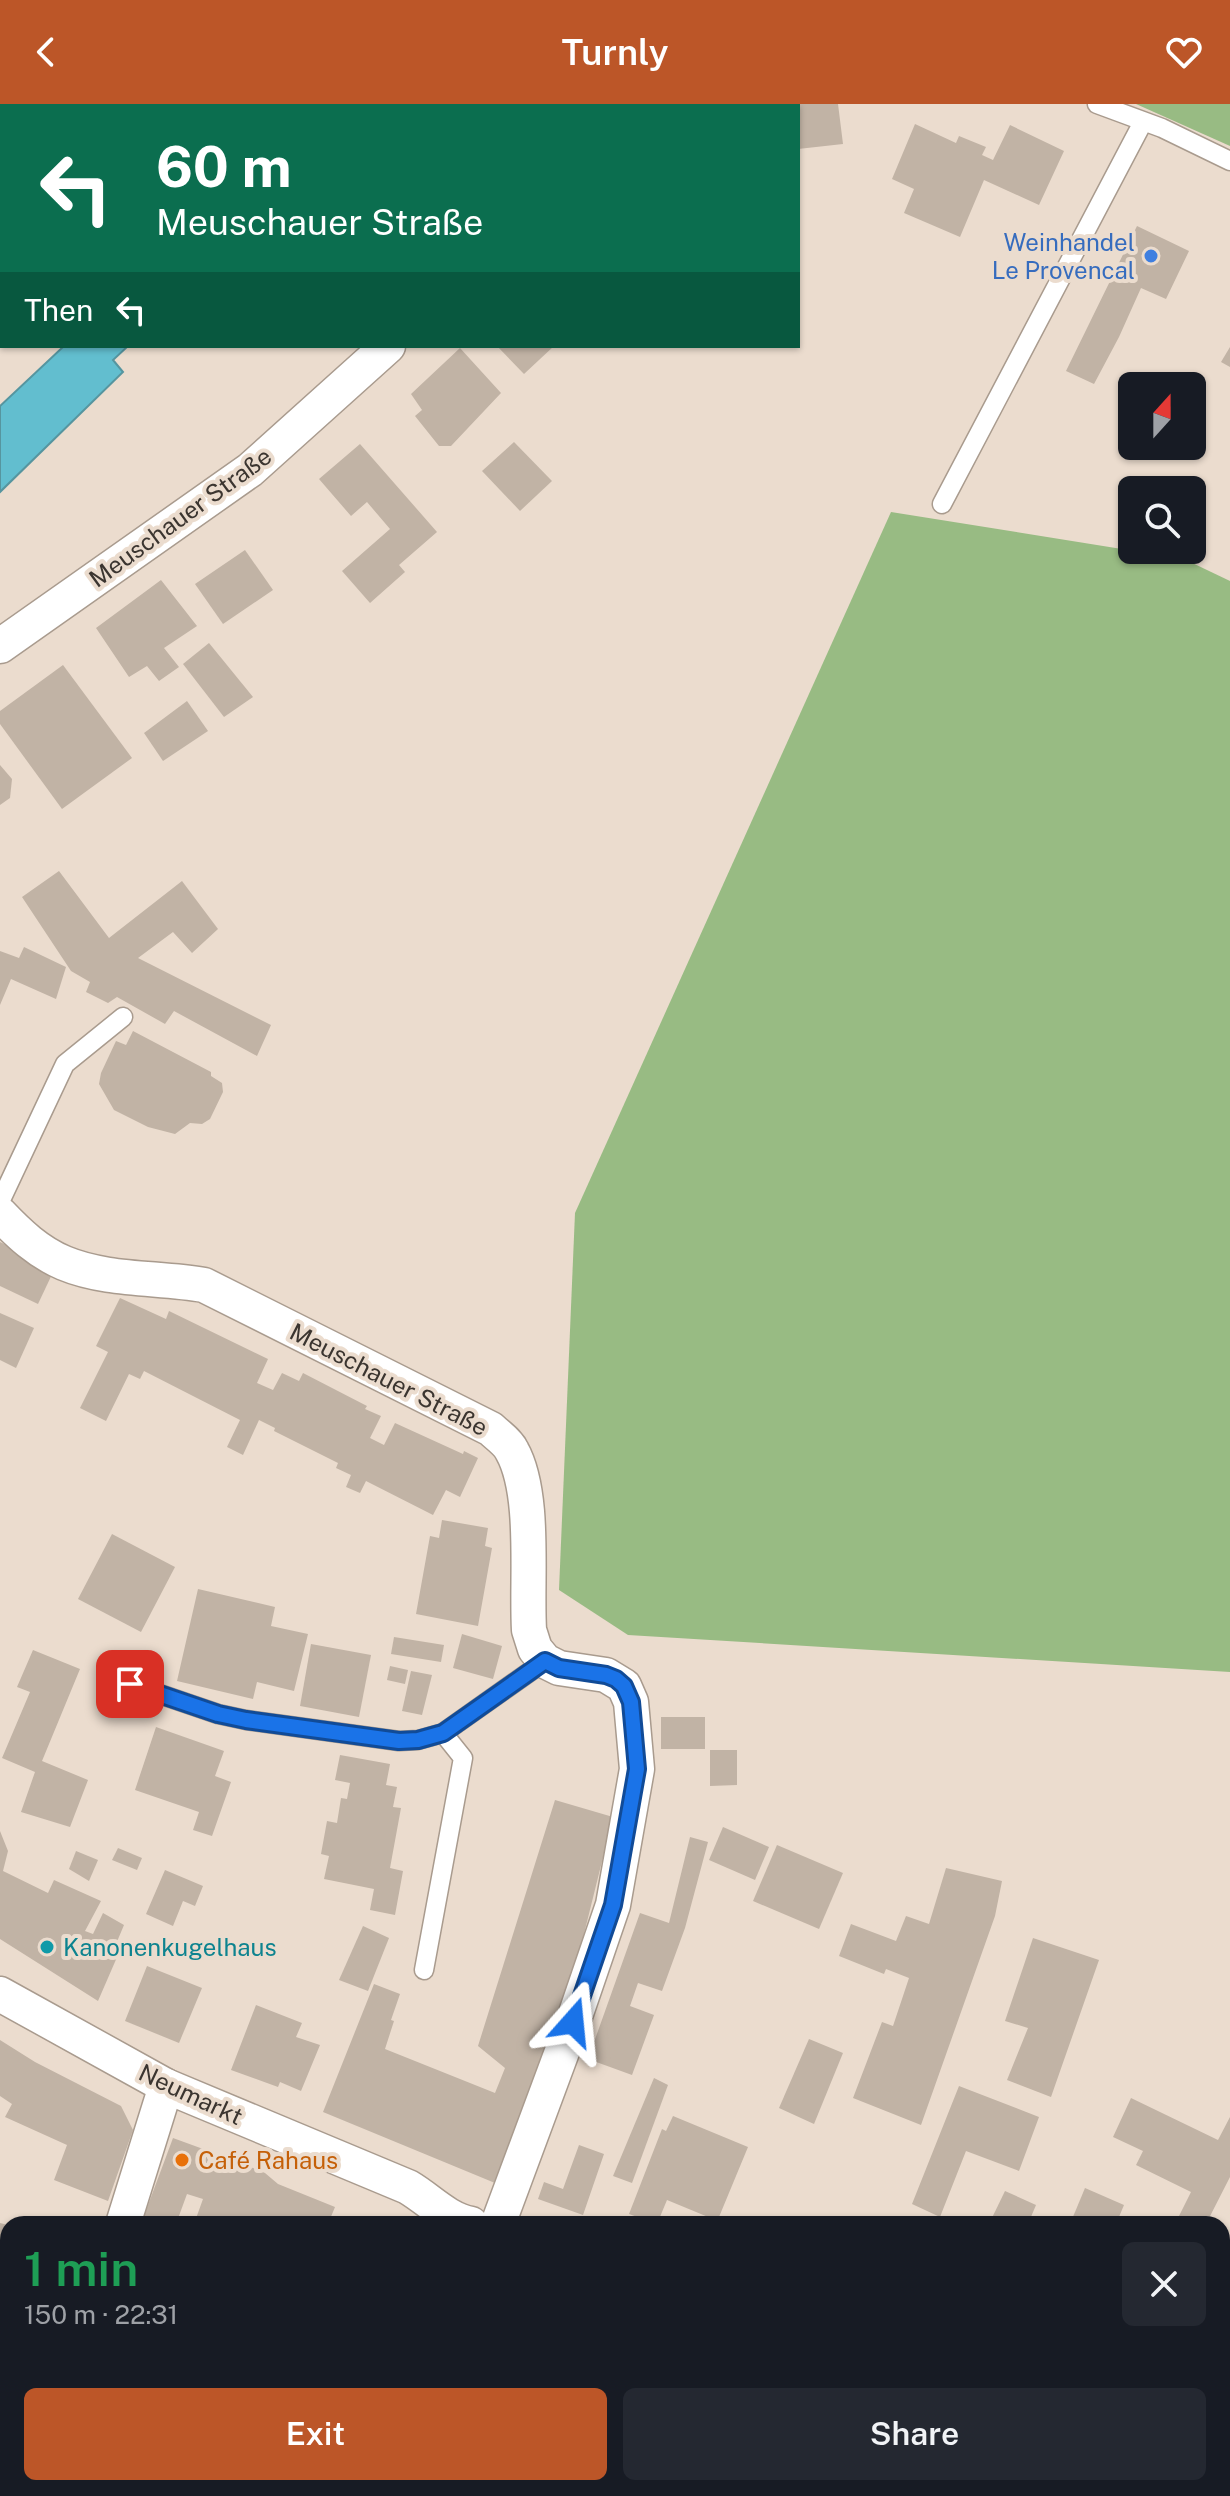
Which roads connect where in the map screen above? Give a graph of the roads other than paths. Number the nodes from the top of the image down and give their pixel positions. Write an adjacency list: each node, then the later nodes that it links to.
1 (1097, 104): 2 (lane)
2 (1143, 122): 3 (lane); 5 (lane)
3 (1230, 161)
4 (386, 348): 6 (street, Meuschauer Straße)
5 (942, 504)
6 (0, 646)
7 (123, 1017): 8 (lane)
8 (0, 1202)
9 (0, 1214): 10 (street, Meuschauer Straße)
10 (545, 1661): 12 (lane); 18 (street)
11 (130, 1684): 12 (lane)
12 (443, 1733): 13 (lane)
13 (424, 1970)
14 (0, 1994): 15 (street, Neumarkt)
15 (166, 2086): 16 (street); 17 (street, Neumarkt)
16 (125, 2216)
17 (447, 2216)
18 (501, 2216)

